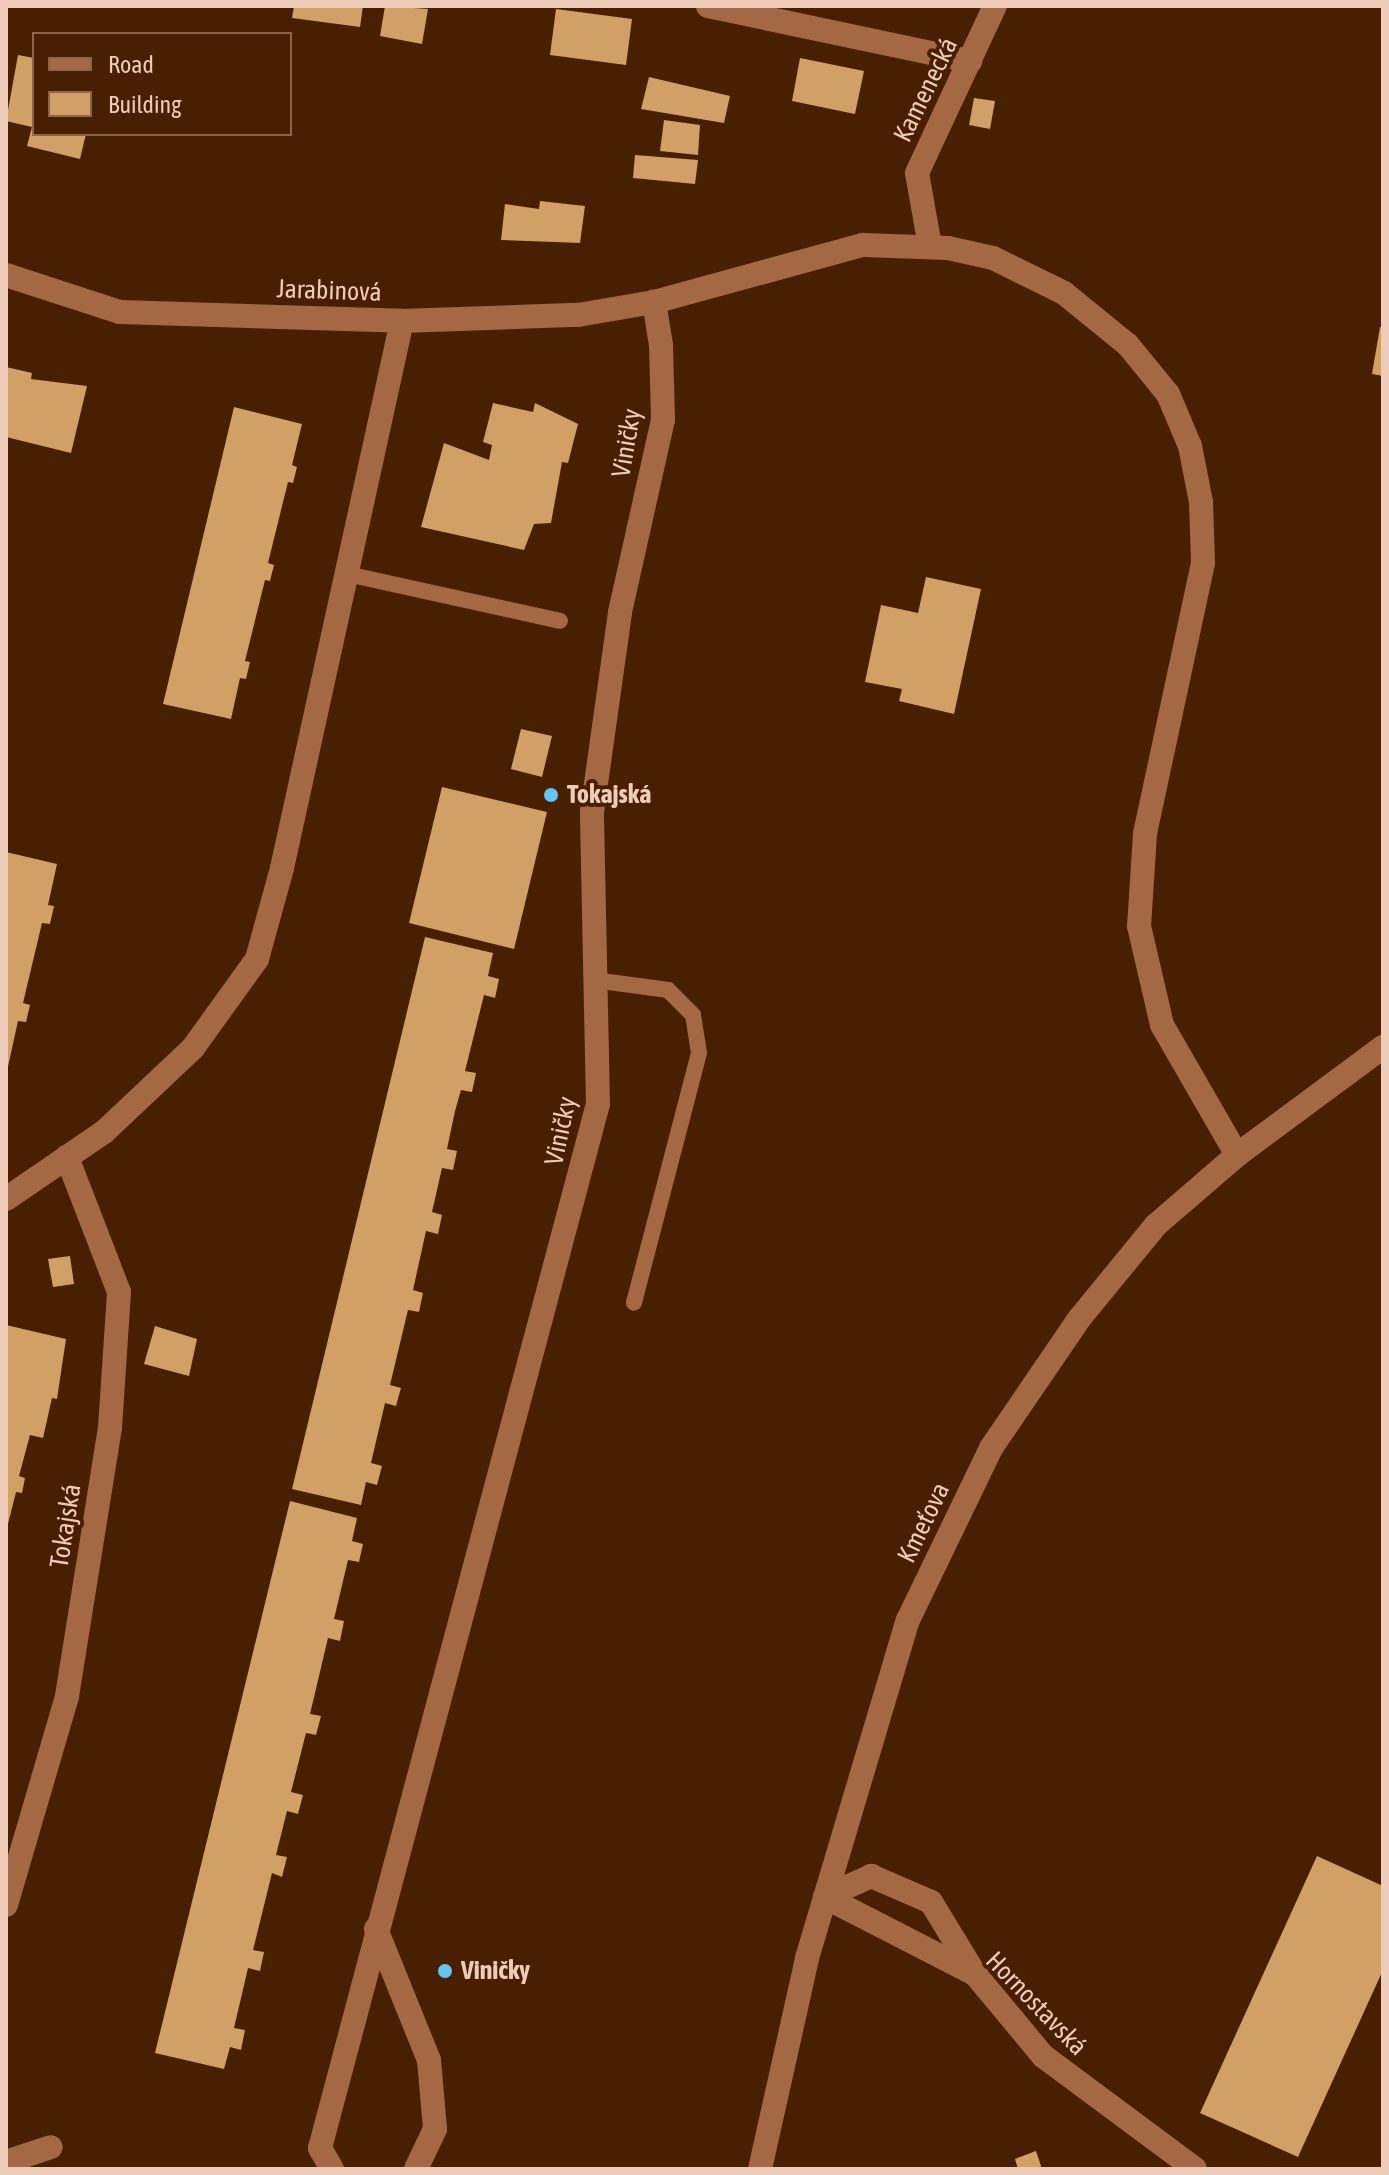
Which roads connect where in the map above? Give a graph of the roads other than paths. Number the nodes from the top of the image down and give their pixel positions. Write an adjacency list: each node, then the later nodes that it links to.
1 (708, 6): 3 (street)
2 (995, 6): 3 (street, Kamenecká)
3 (970, 61): 4 (street, Kamenecká)
4 (930, 246): 6 (street); 12 (street)
5 (6, 275): 7 (street, Jarabinová)
6 (654, 302): 7 (street, Jarabinová); 10 (street, Viničky)
7 (402, 321): 8 (street)
8 (347, 574): 9 (lane); 13 (street)
9 (560, 621)
10 (594, 980): 15 (lane); 18 (street, Viničky)
11 (1383, 1047): 12 (street, Kmeťova)
12 (1237, 1155): 16 (street, Kmeťova)
13 (67, 1157): 14 (street); 17 (street, Tokajská)
14 (6, 1199)
15 (634, 1303)
16 (825, 1897): 19 (street, Hornostavská); 19 (street); 24 (street, Kmeťova)
17 (6, 1905)
18 (376, 1929): 22 (street, Viničky); 23 (street)
19 (975, 1974): 25 (street, Hornostavská)
20 (51, 2147): 21 (street)
21 (6, 2162)
22 (332, 2169)
23 (416, 2169)
24 (760, 2169)
25 (1195, 2169)

